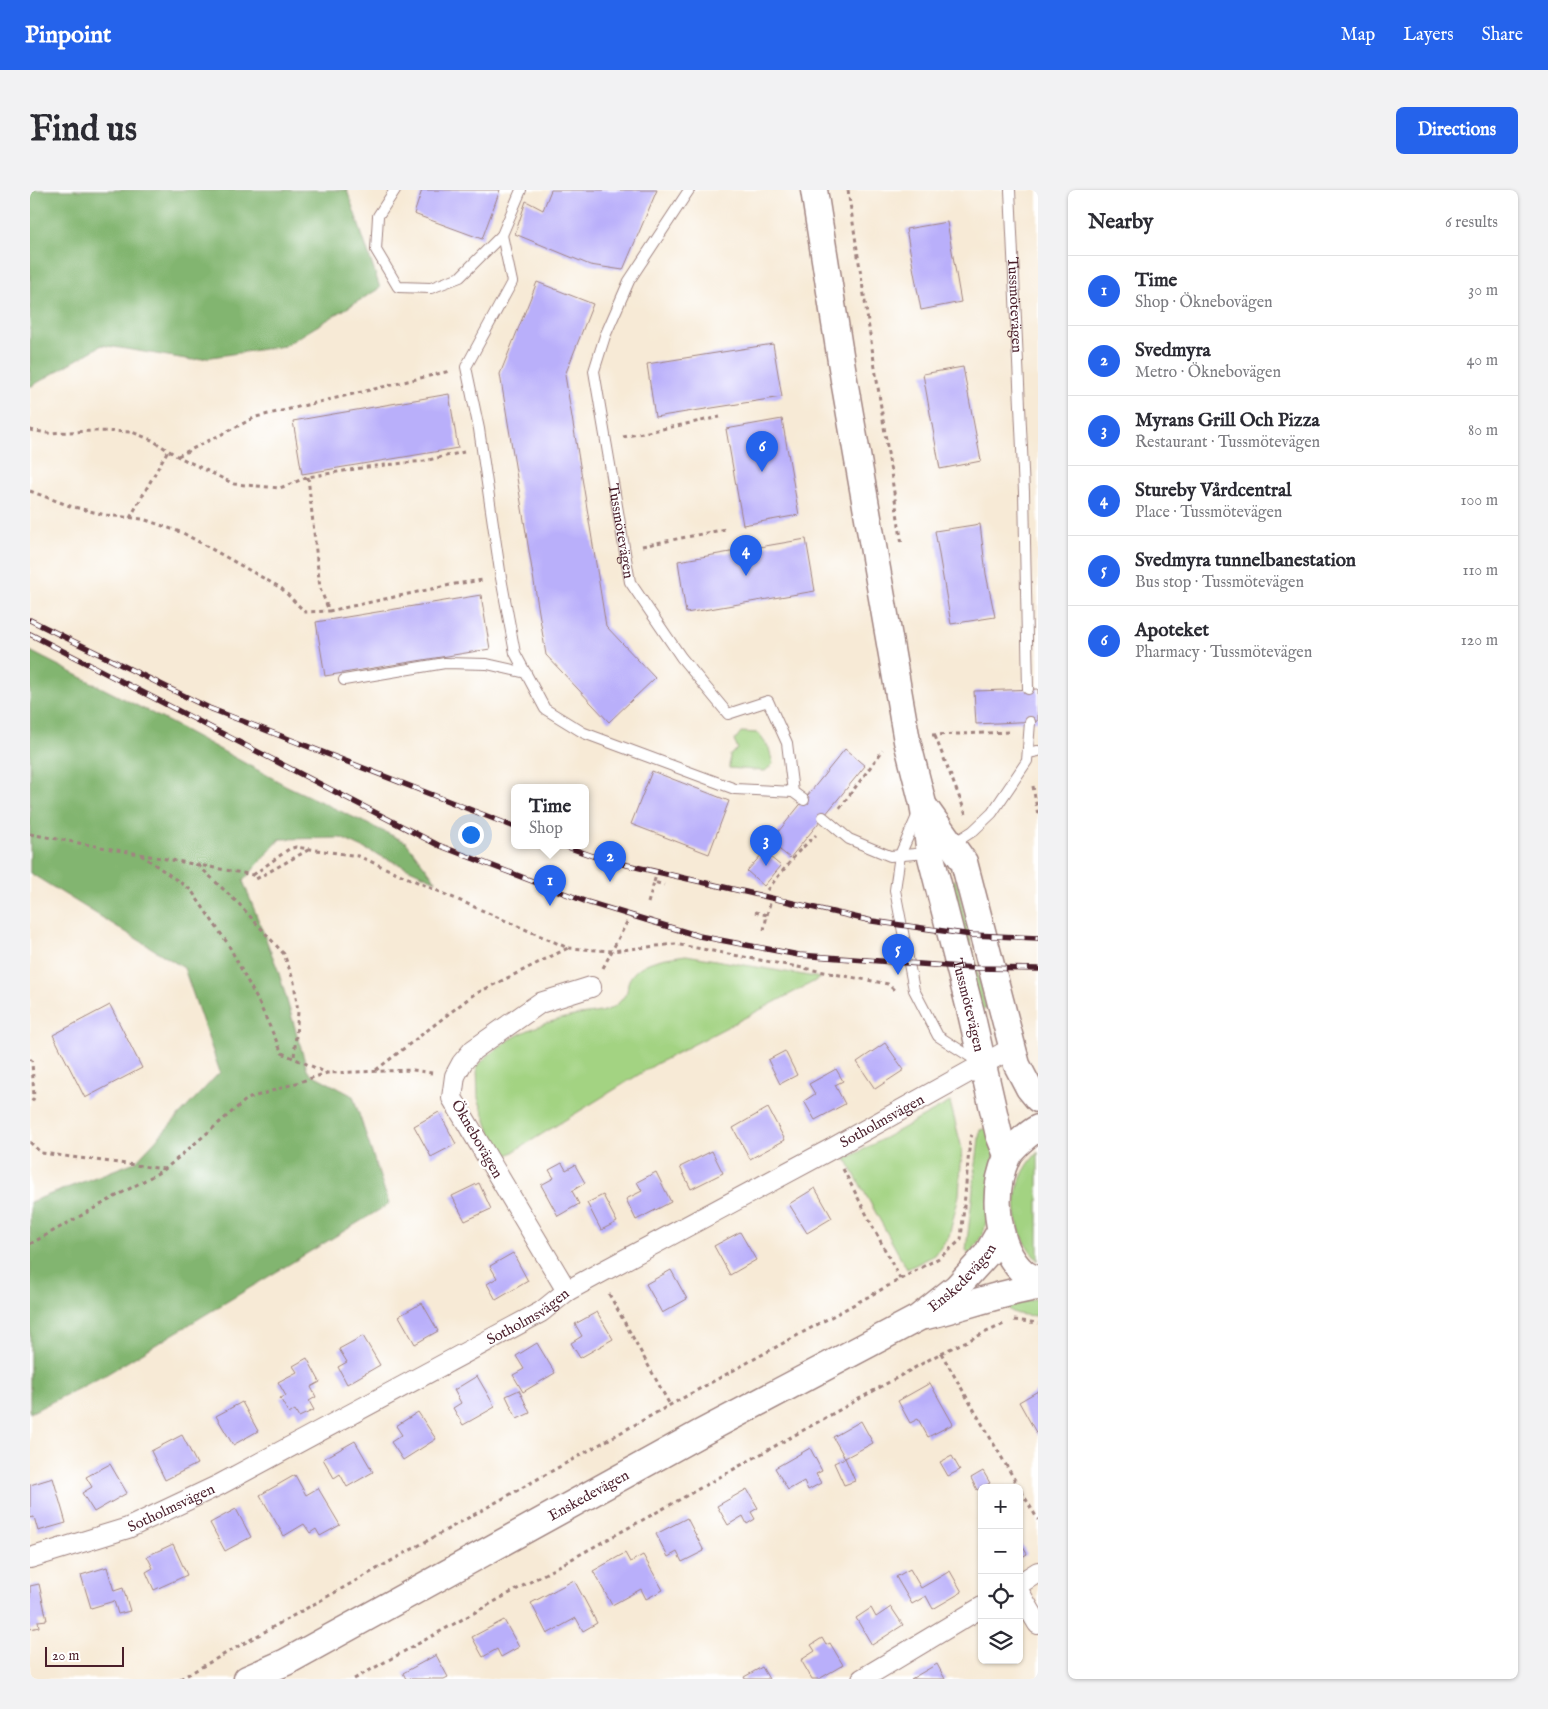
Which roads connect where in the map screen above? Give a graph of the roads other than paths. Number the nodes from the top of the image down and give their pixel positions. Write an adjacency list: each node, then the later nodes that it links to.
1 (395, 190): 6 (lane)
2 (521, 190): 6 (lane)
3 (688, 190): 12 (lane, Tussmötevägen)
4 (814, 190): 14 (street, Tussmötevägen)
5 (1010, 190): 9 (lane, Tussmötevägen)
6 (502, 235): 7 (lane)
7 (526, 673): 8 (lane); 12 (lane)
8 (344, 680)
9 (1028, 689)
10 (1029, 727): 11 (lane)
11 (1033, 752): 16 (lane)
12 (793, 792): 13 (lane)
13 (804, 800)
14 (923, 804): 16 (street, Tussmötevägen); 17 (lane)
15 (824, 817): 17 (lane)
16 (941, 849): 17 (lane); 19 (street, Tussmötevägen); 20 (street, Tussmötevägen)
17 (900, 855): 20 (lane)
18 (591, 988): 27 (street, Öknebovägen)
19 (1012, 1048): 20 (street, Sotholmsvägen); 21 (street, Tussmötevägen)
20 (982, 1064): 23 (street, Tussmötevägen); 27 (street, Sotholmsvägen)
21 (1038, 1099)
22 (1038, 1128): 23 (street)
23 (1007, 1155): 24 (street)
24 (1000, 1232): 25 (street); 28 (street, Enskedevägen)
25 (1038, 1281)
26 (1038, 1287): 28 (street, Enskedevägen)
27 (567, 1291): 29 (street, Sotholmsvägen)
28 (918, 1318): 35 (street, Enskedevägen)
29 (30, 1558)
30 (1038, 1572): 31 (street)
31 (1023, 1581)
32 (1023, 1599): 34 (street)
33 (978, 1609): 36 (street)
34 (1038, 1624)
35 (255, 1677)
36 (862, 1679)

